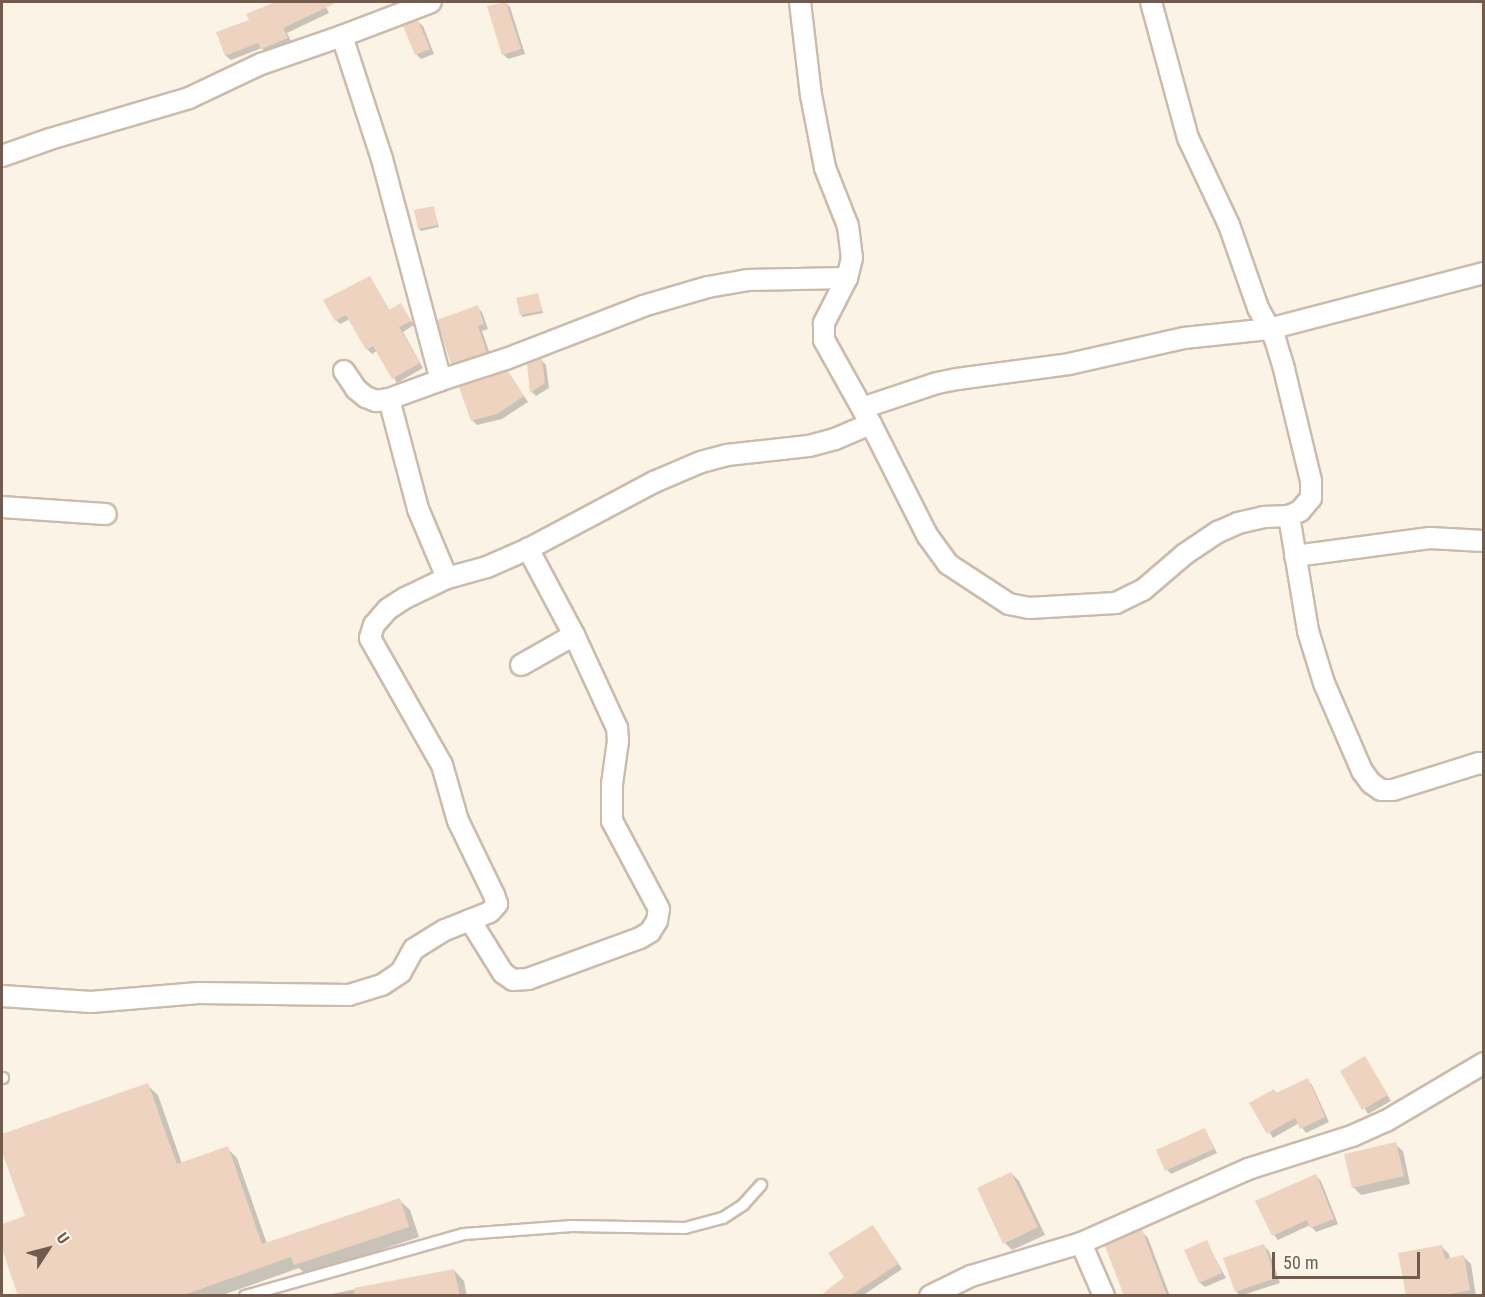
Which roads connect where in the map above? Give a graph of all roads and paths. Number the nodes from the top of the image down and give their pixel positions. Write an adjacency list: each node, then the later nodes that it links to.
1 (431, 2): 4 (street)
2 (801, 2): 7 (street)
3 (1151, 2): 8 (street)
4 (342, 36): 5 (street); 10 (street)
5 (2, 156)
6 (1484, 273): 8 (street)
7 (847, 278): 10 (street); 12 (street)
8 (1269, 329): 12 (street); 15 (street)
9 (345, 371): 11 (street)
10 (441, 380): 11 (street)
11 (389, 399): 19 (street)
12 (867, 416): 15 (street); 17 (street)
13 (2, 507): 14 (street)
14 (106, 514)
15 (1289, 516): 18 (street)
16 (1484, 541): 18 (street)
17 (528, 549): 19 (street); 20 (street)
18 (1295, 556): 22 (street)
19 (447, 578): 23 (street)
20 (574, 635): 21 (street); 23 (street)
21 (521, 665)
22 (1484, 764)
23 (470, 920): 24 (street)
24 (2, 996)
25 (1484, 1063): 27 (street)
26 (761, 1185): 28 (lane)
27 (1081, 1243): 29 (street); 30 (street)
28 (245, 1296)
29 (930, 1296)
30 (1104, 1296)

